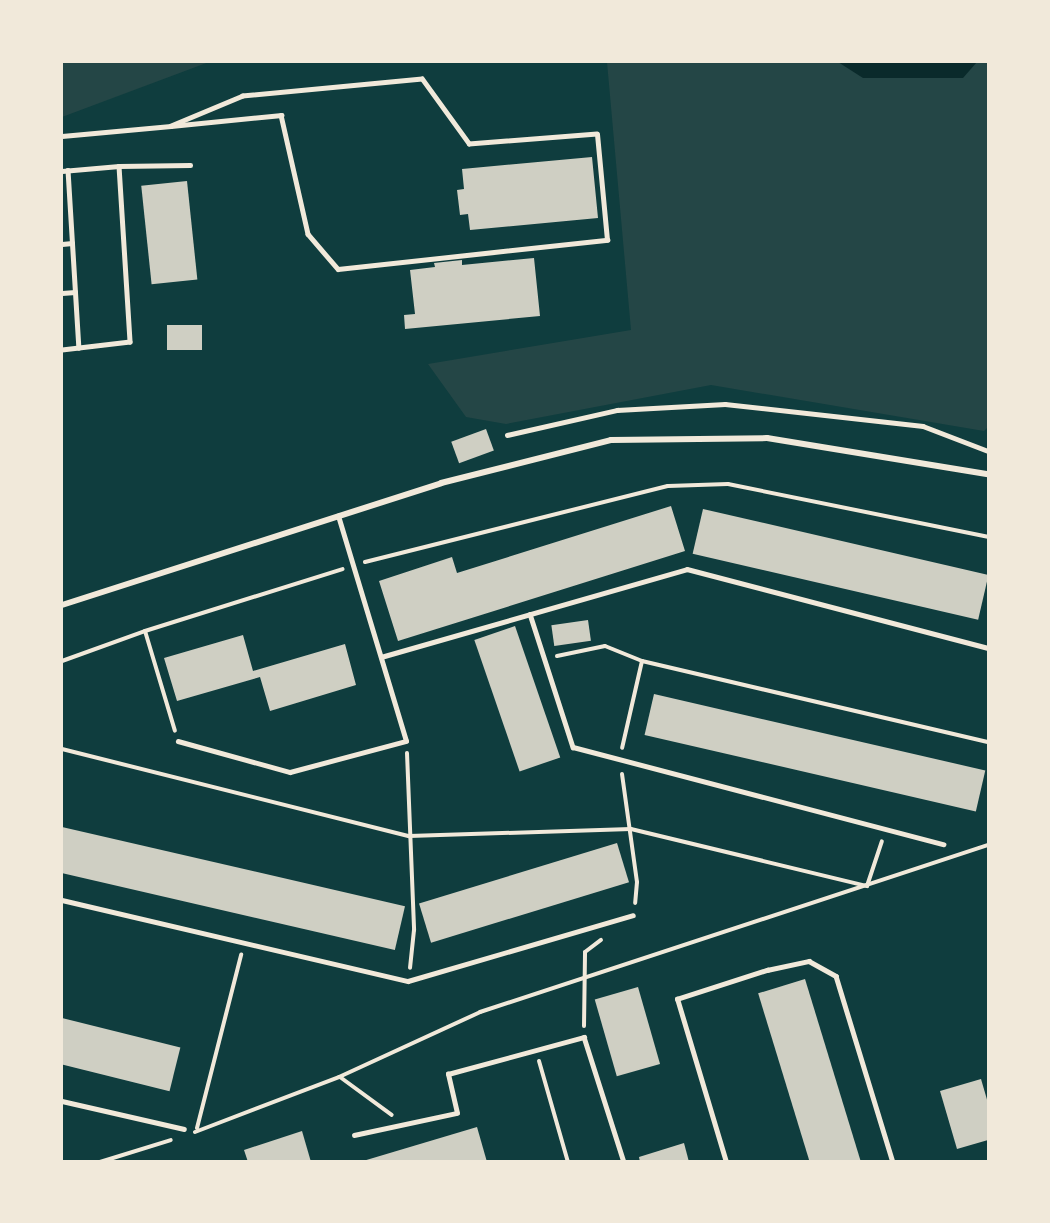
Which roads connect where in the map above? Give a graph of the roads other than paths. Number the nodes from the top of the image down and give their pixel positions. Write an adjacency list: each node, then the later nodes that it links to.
1 (171, 126): 1 (lane); 2 (lane)
2 (62, 136)
3 (190, 165): 4 (lane)
4 (119, 166): 5 (lane); 10 (lane)
5 (65, 171): 6 (lane)
6 (72, 243): 7 (lane); 8 (lane)
7 (62, 244)
8 (75, 292): 9 (lane); 10 (lane)
9 (62, 293)
10 (79, 348): 11 (lane)
11 (62, 350)
12 (507, 435): 13 (lane)
13 (988, 451)
14 (988, 474): 15 (street)
15 (338, 516): 16 (street); 19 (lane)
16 (62, 605)
17 (530, 614): 18 (lane); 19 (lane); 21 (lane)
18 (988, 648)
19 (381, 657): 20 (lane)
20 (178, 741)
21 (943, 843)
22 (62, 900): 23 (lane)
23 (633, 915)
24 (62, 1101): 25 (lane)
25 (184, 1129)
26 (354, 1135): 27 (lane)
27 (624, 1161)
28 (726, 1161): 29 (lane)
29 (893, 1161)

